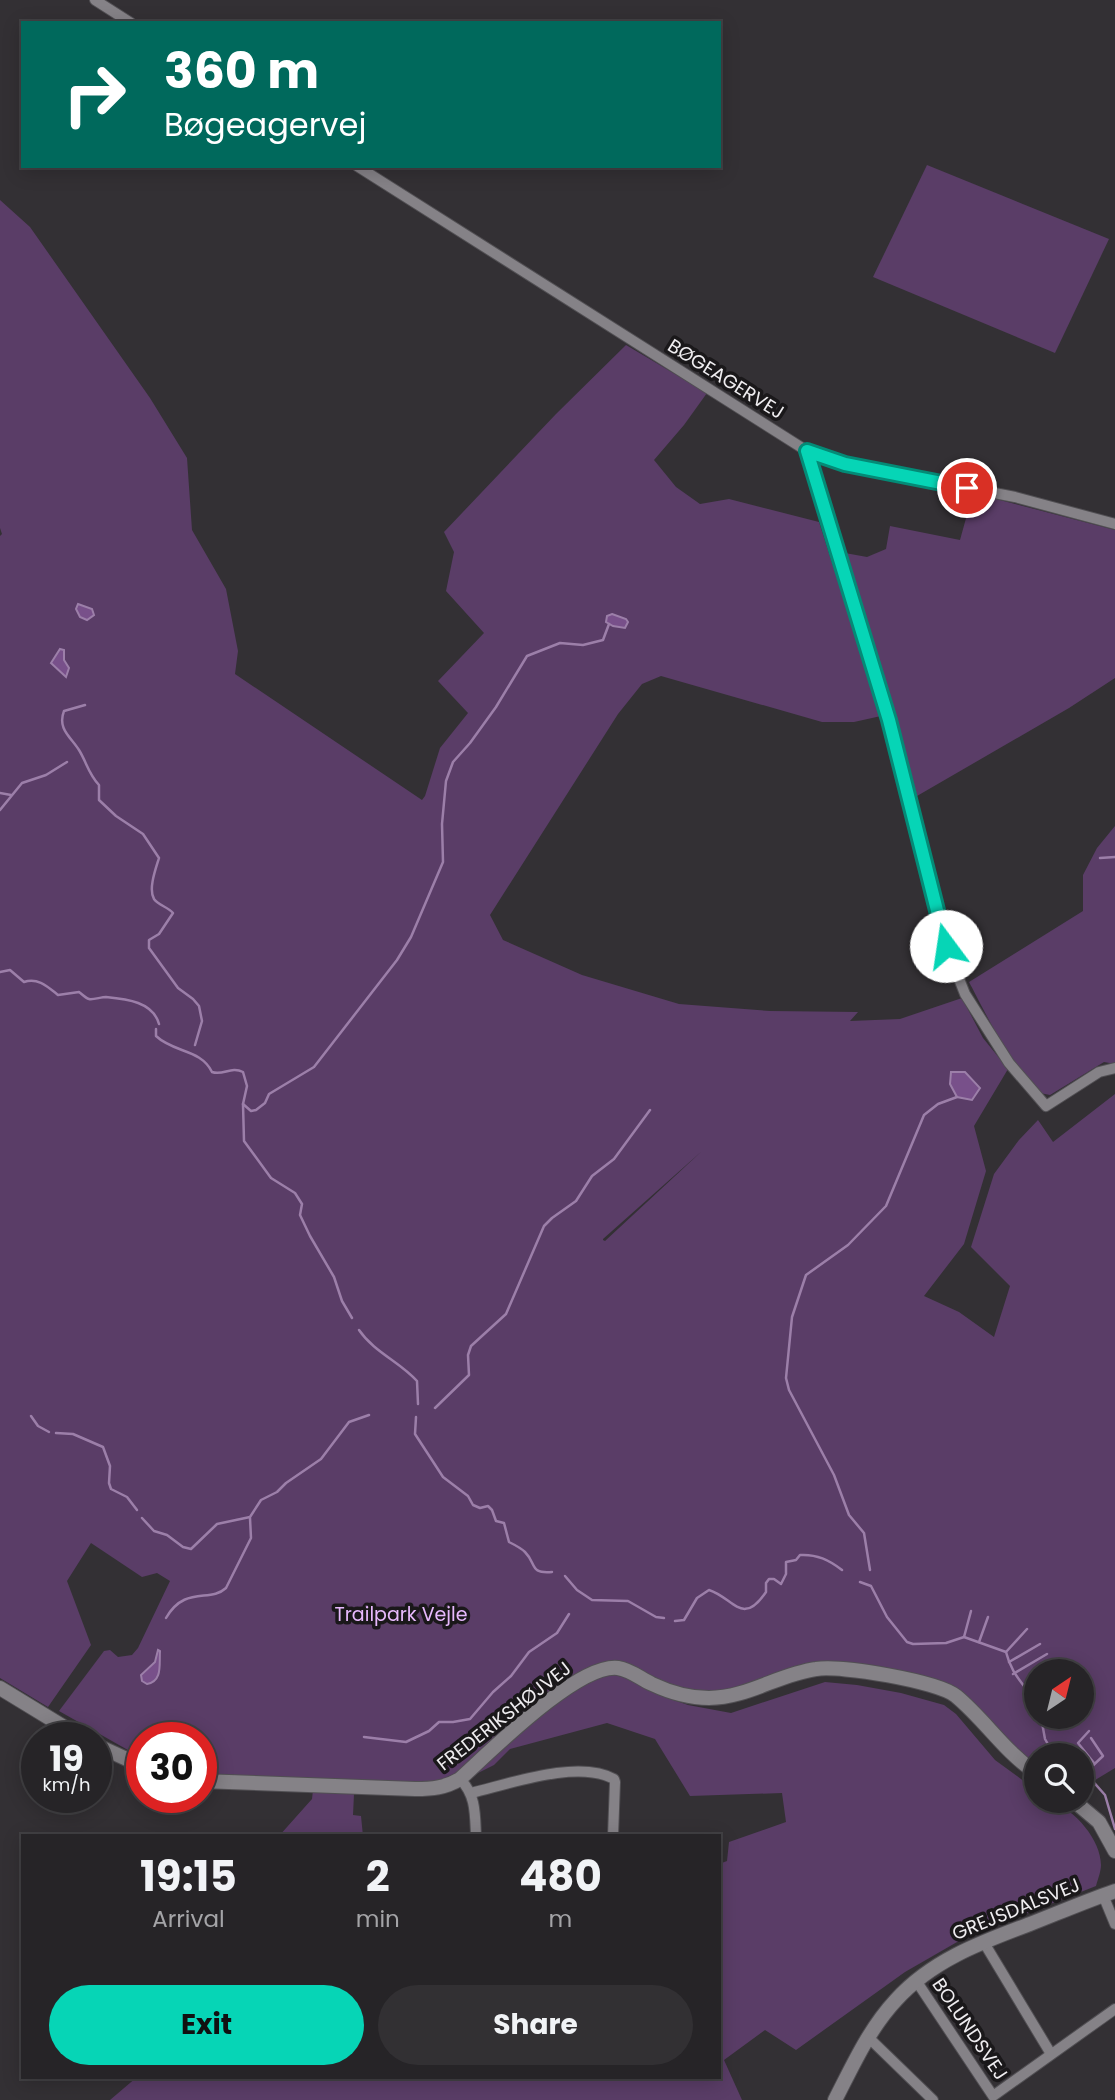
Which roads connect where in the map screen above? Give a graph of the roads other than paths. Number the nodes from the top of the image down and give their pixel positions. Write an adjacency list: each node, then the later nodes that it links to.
1 (95, 0): 2 (street)
2 (128, 21)
3 (361, 168): 4 (street, BØGEAGERVEJ)
4 (807, 451): 5 (street, BØGEAGERVEJ); 6 (street)
5 (1115, 524)
6 (1115, 1068)
7 (0, 1688): 8 (street)
8 (56, 1722)
9 (1024, 1765): 10 (street, FREDERIKSHØJVEJ)
10 (460, 1779): 11 (street, FREDERIKSHØJVEJ); 12 (street)
11 (217, 1782)
12 (471, 1793): 14 (street); 15 (street)
13 (1088, 1813): 16 (street)
14 (476, 1834)
15 (613, 1834)
16 (1115, 1851)
17 (1109, 1893): 18 (street); 19 (street, GREJSDALSVEJ)
18 (1115, 1924)
19 (983, 1941): 20 (street, GREJSDALSVEJ); 23 (street)
20 (917, 1982): 22 (street, GREJSDALSVEJ); 23 (street, BOLUNDSVEJ)
21 (1115, 2009): 23 (street)
22 (868, 2037): 24 (street, GREJSDALSVEJ); 25 (street)
23 (1051, 2054)
24 (835, 2100)
25 (933, 2100)

